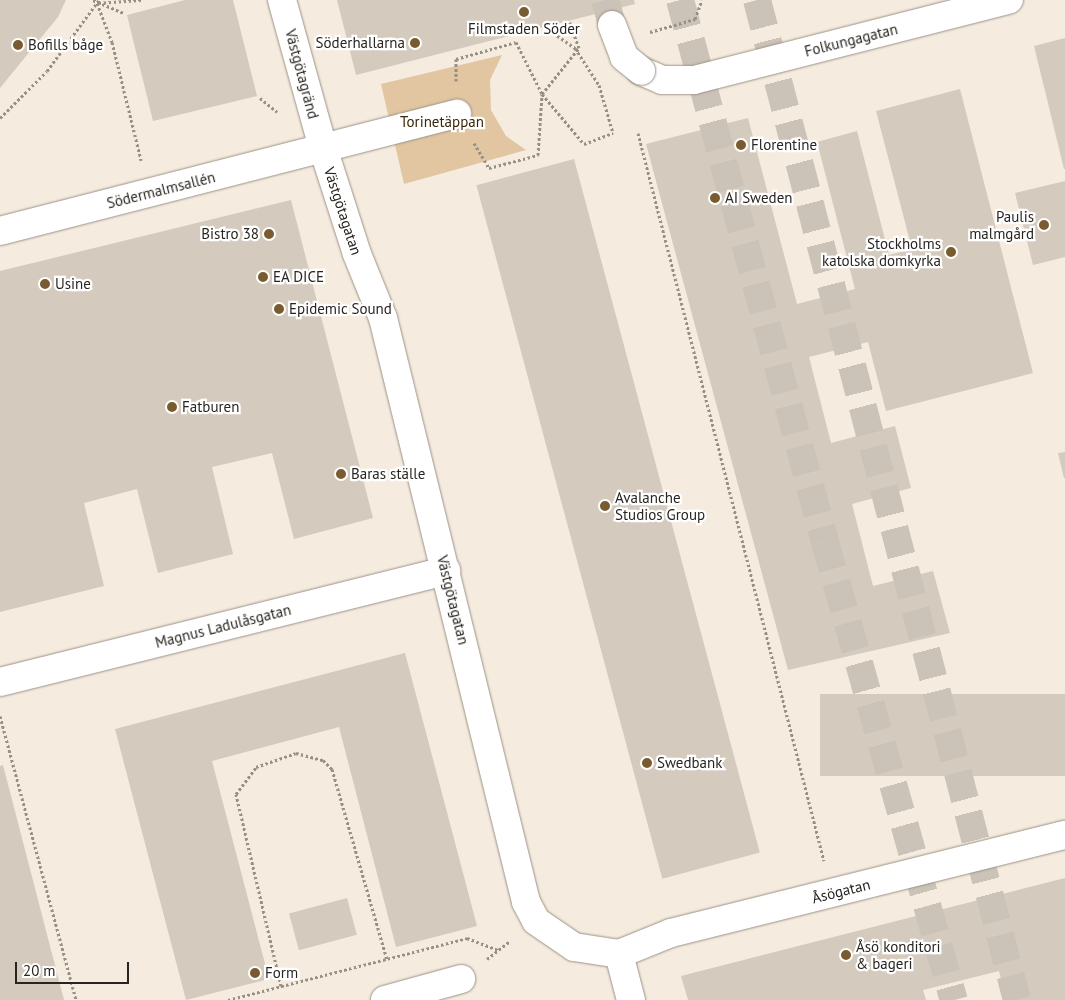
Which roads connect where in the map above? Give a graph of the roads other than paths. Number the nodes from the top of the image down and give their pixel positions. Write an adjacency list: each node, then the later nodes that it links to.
1 (282, 0): 5 (street, Västgötagränd)
2 (1009, 0): 3 (street, Folkungagatan, bridge)
3 (612, 25)
4 (457, 114): 5 (street, Södermalmsallén)
5 (323, 148): 6 (street, Södermalmsallén); 7 (street, Västgötagatan)
6 (0, 231)
7 (446, 571): 8 (street, Magnus Ladulåsgatan); 10 (street, Västgötagatan)
8 (0, 682)
9 (1065, 835): 10 (street, Åsögatan)
10 (619, 954): 13 (street)
11 (461, 979): 12 (street)
12 (385, 1000)
13 (631, 1000)

